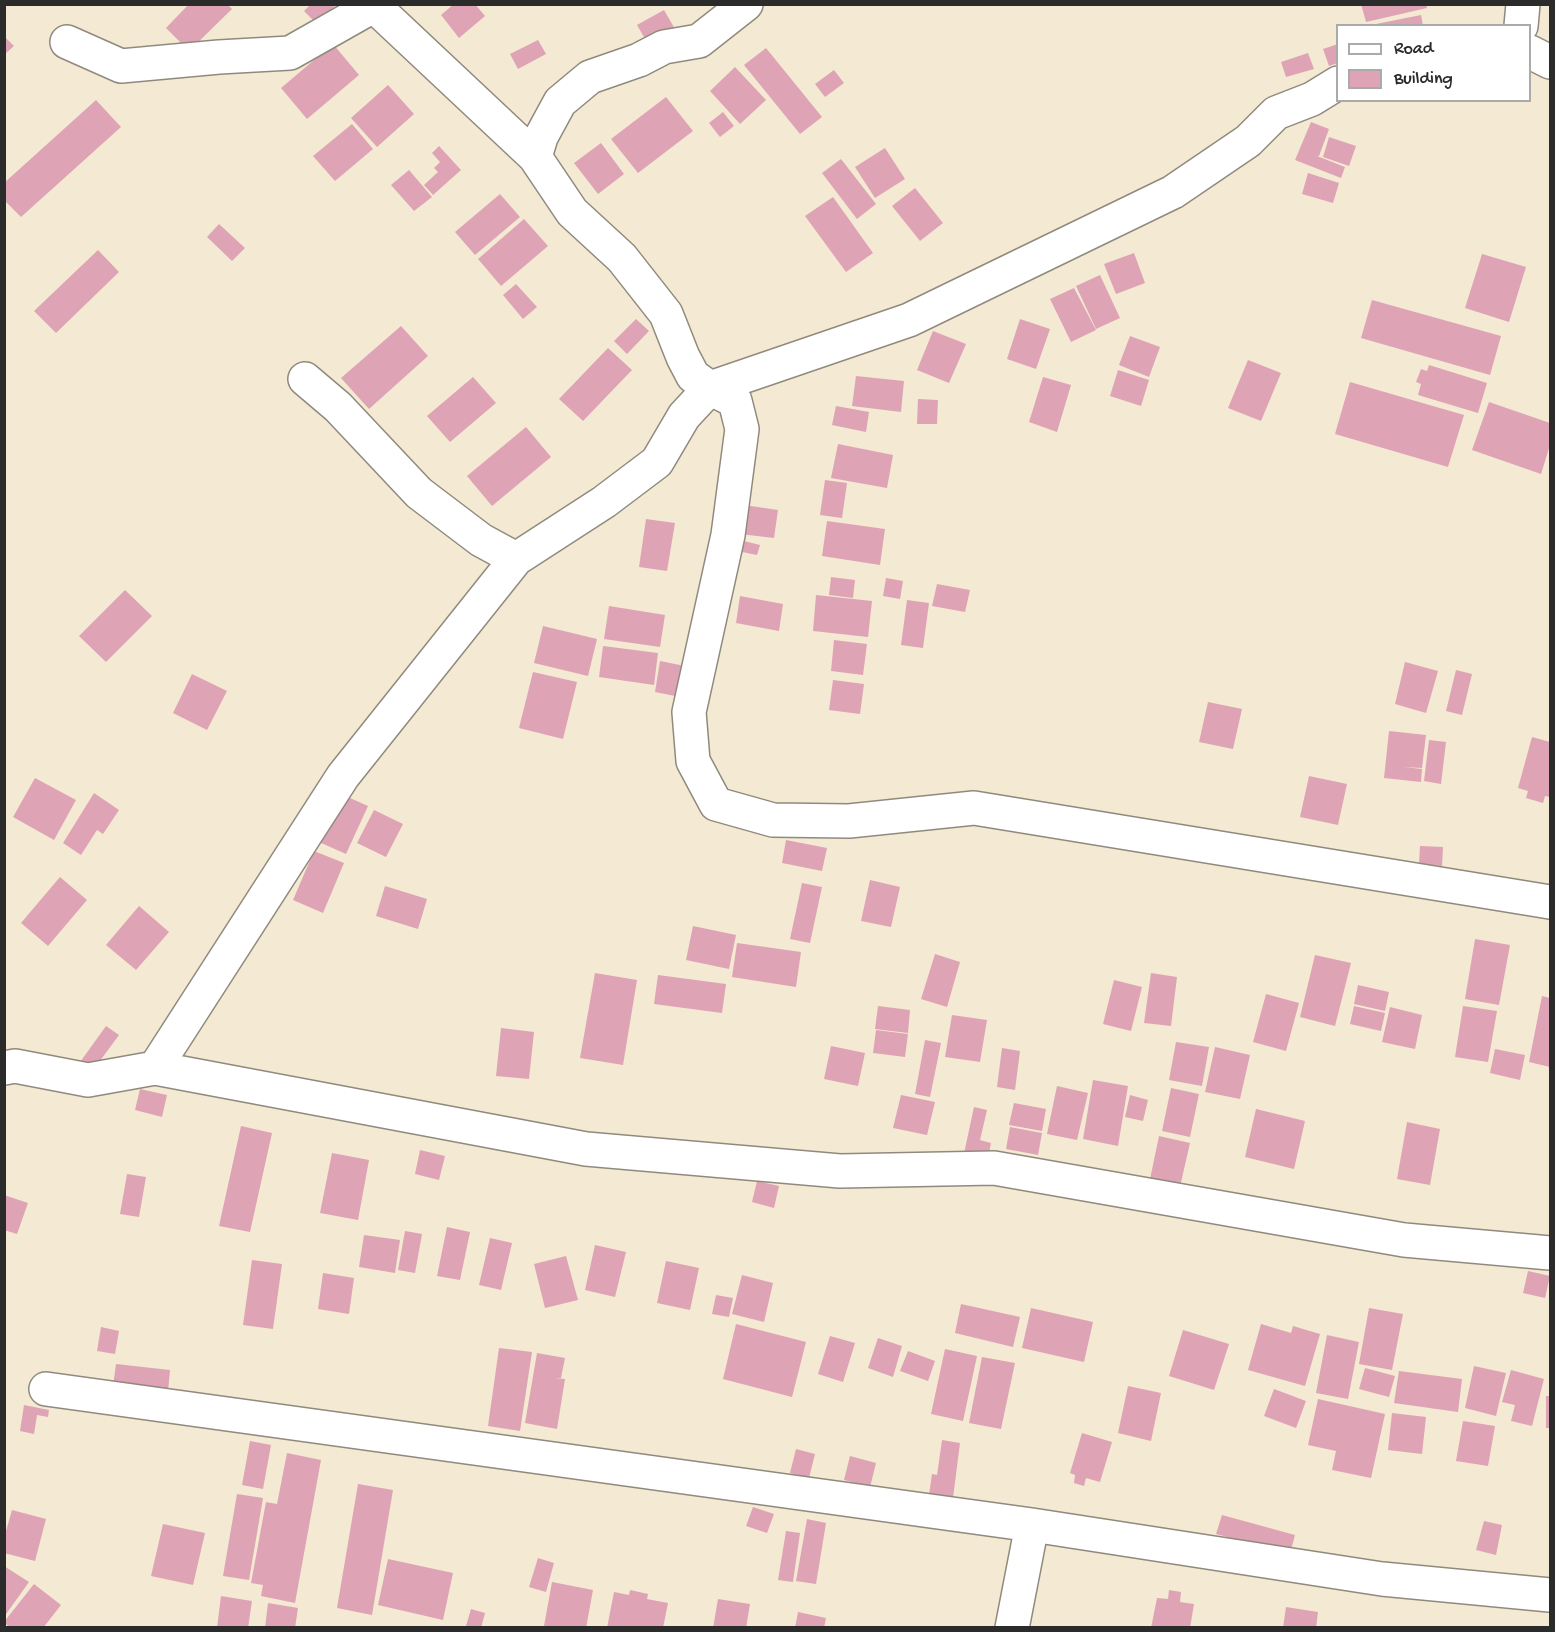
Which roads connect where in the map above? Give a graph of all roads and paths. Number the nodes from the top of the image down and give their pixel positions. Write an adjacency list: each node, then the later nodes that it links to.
1 (746, 4): 9 (street)
2 (1523, 4): 4 (street)
3 (372, 5): 5 (street); 9 (street)
4 (1521, 24)
5 (67, 42)
6 (1531, 52): 7 (street)
7 (1551, 62)
8 (1336, 84): 11 (street)
9 (535, 157): 11 (street)
10 (305, 379): 12 (street)
11 (710, 388): 12 (street); 13 (street)
12 (516, 559): 15 (street)
13 (1551, 902)
14 (4, 1068): 15 (street)
15 (155, 1068): 16 (street)
16 (1551, 1254)
17 (46, 1389): 18 (street)
18 (1032, 1525): 19 (street); 20 (street)
19 (1551, 1595)
20 (1012, 1628)

